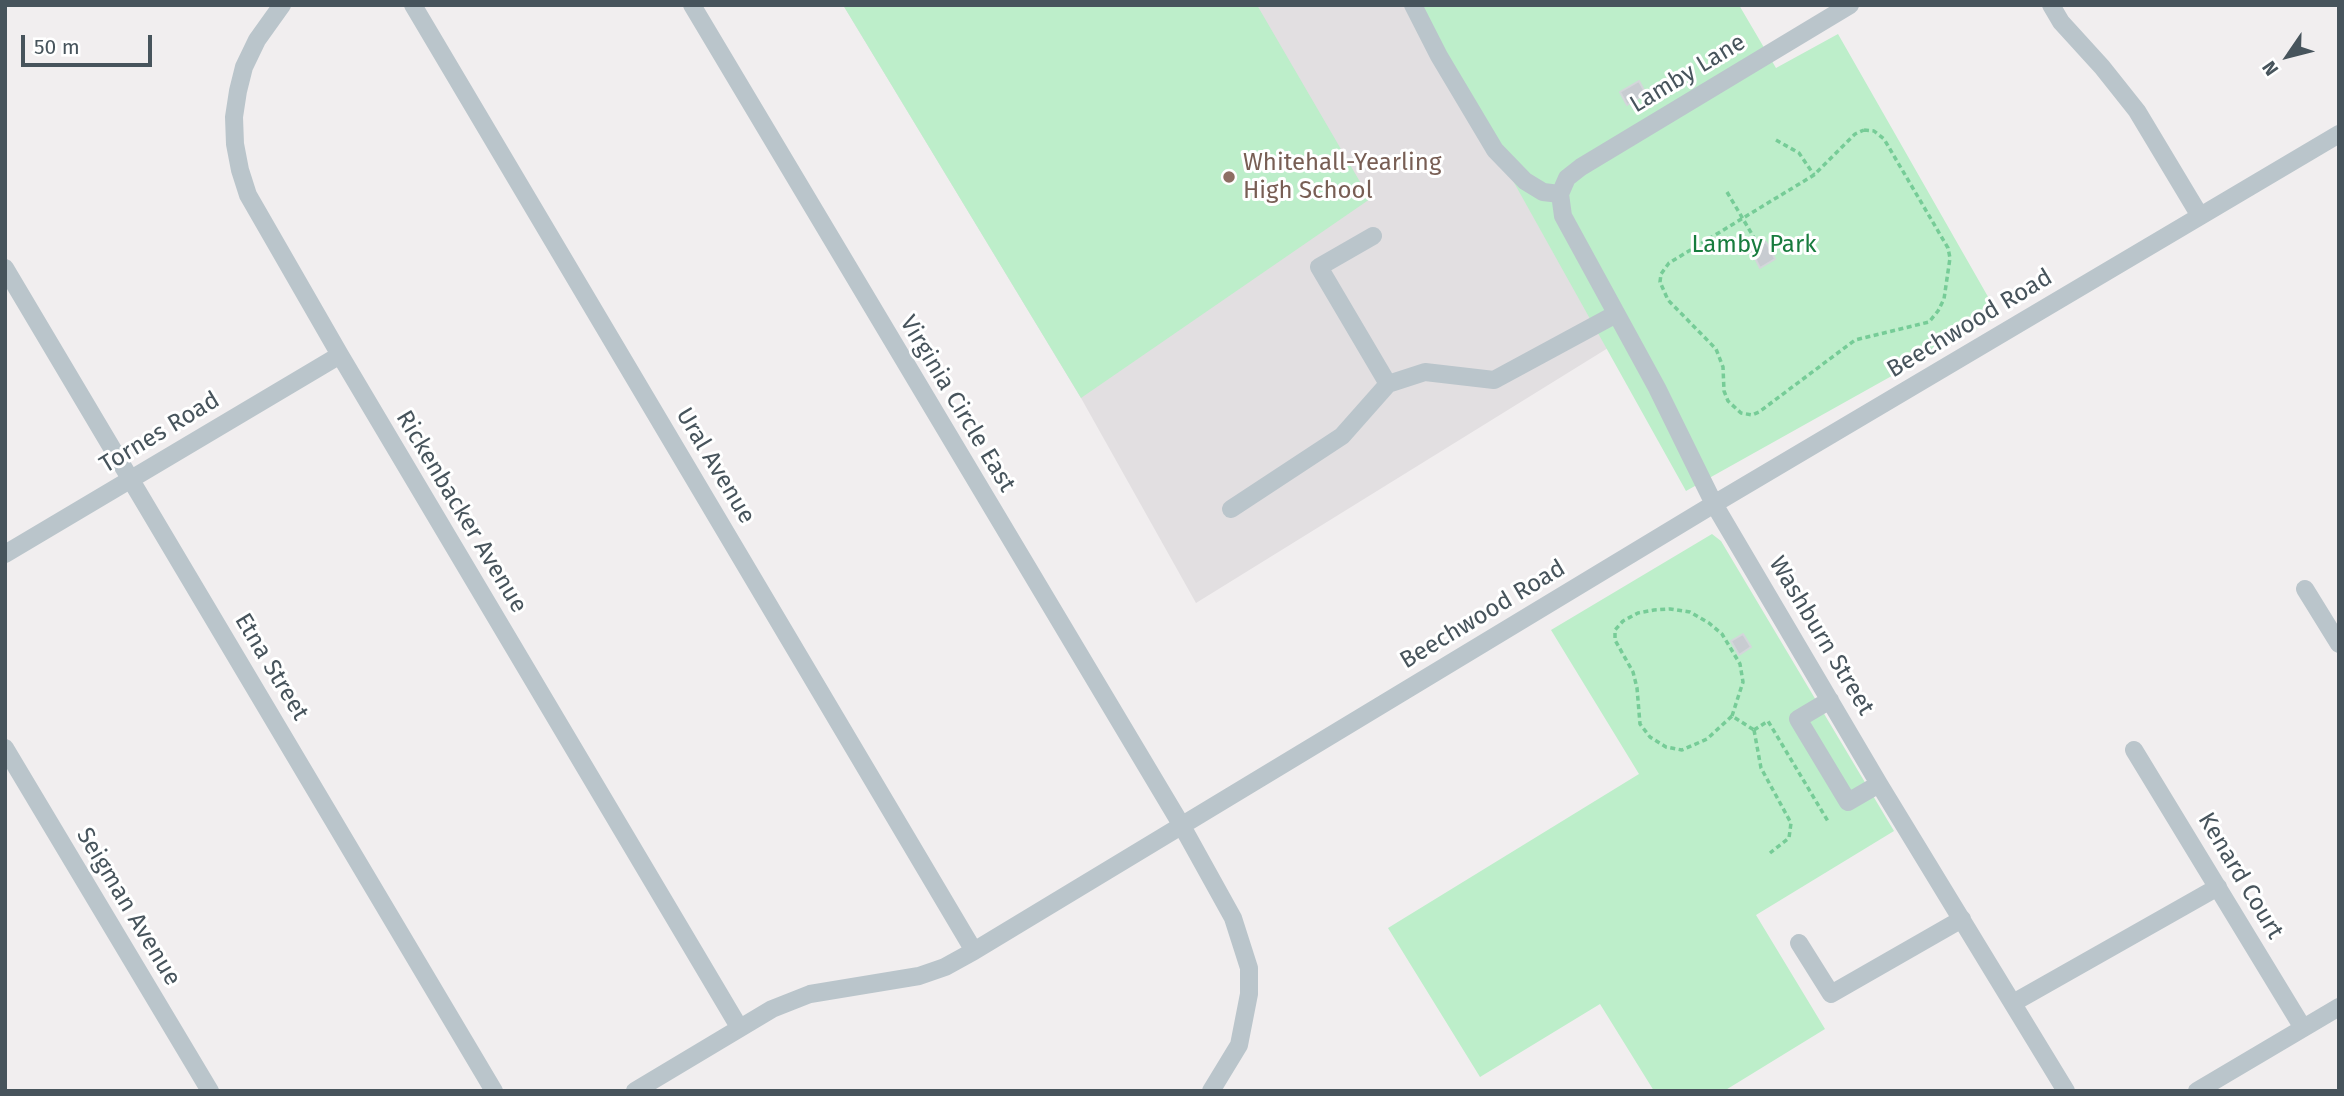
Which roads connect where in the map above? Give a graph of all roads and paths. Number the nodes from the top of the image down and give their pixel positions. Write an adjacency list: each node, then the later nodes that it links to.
1 (282, 5): 18 (street, Rickenbacker Avenue)
2 (414, 5): 38 (street, Ural Avenue)
3 (692, 5): 33 (street, Virginia Circle East)
4 (1413, 5): 11 (street)
5 (1850, 5): 11 (street, Lamby Lane)
6 (2050, 5): 12 (street)
7 (2339, 134): 12 (street, Beechwood Road)
8 (1776, 140): 9 (path)
9 (1814, 175): 13 (path); 13 (path)
10 (1727, 192): 13 (path)
11 (1560, 194): 17 (street, Washburn Street)
12 (2200, 216): 21 (street, Beechwood Road)
13 (1743, 219): 15 (path)
14 (1373, 236): 19 (street)
15 (1734, 253)
16 (5, 268): 20 (street, Etna Street)
17 (1616, 314): 19 (street); 21 (street, Washburn Street)
18 (340, 355): 20 (street, Tornes Road); 41 (street, Rickenbacker Avenue)
19 (1388, 384): 22 (street)
20 (131, 479): 23 (street, Tornes Road); 44 (street, Etna Street)
21 (1714, 504): 26 (street, Washburn Street); 33 (street, Beechwood Road)
22 (1231, 509)
23 (5, 554)
24 (2305, 589): 25 (street)
25 (2339, 644)
26 (1830, 700): 31 (street, Washburn Street); 31 (street)
27 (1732, 716): 27 (path); 28 (path)
28 (1754, 730): 32 (path); 34 (path)
29 (5, 748): 43 (street, Seigman Avenue)
30 (2134, 750): 35 (street, Kenard Court)
31 (1879, 784): 36 (street, Washburn Street)
32 (1829, 823)
33 (1182, 826): 38 (street, Beechwood Road); 46 (street, Virginia Circle East)
34 (1770, 853)
35 (2218, 887): 39 (street); 42 (street, Kenard Court)
36 (1962, 919): 37 (street); 39 (street, Washburn Street)
37 (1799, 943)
38 (974, 951): 41 (street, Beechwood Road)
39 (2013, 1003): 47 (street, Washburn Street)
40 (2339, 1007): 42 (street)
41 (739, 1027): 45 (street, Beechwood Road)
42 (2303, 1028): 48 (street)
43 (209, 1091)
44 (494, 1091)
45 (636, 1091)
46 (1211, 1091)
47 (2066, 1091)
48 (2197, 1091)

